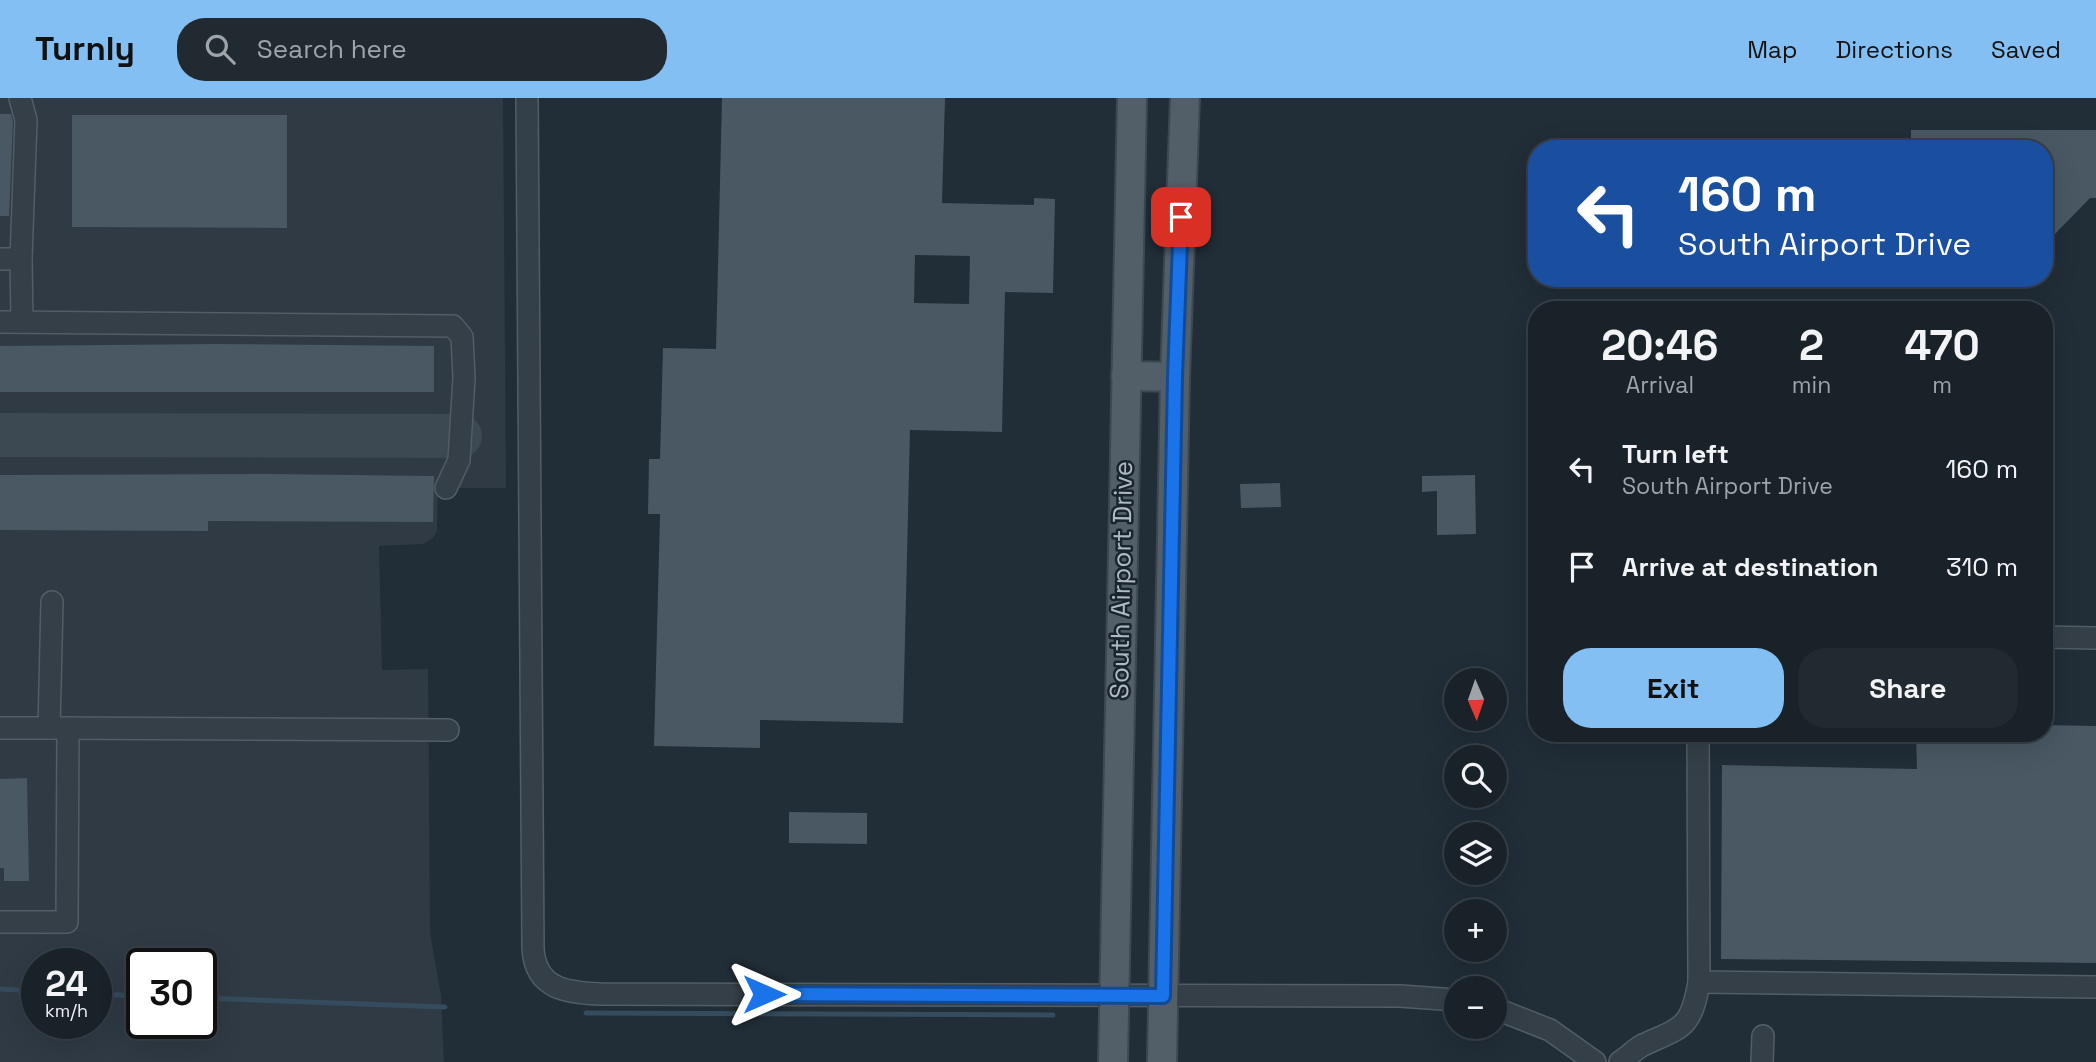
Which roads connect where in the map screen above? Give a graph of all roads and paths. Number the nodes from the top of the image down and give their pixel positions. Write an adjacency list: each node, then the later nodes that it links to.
1 (20, 98): 5 (street)
2 (527, 98): 21 (street)
3 (1132, 98): 8 (main road, South Airport Drive)
4 (1185, 98): 9 (main road, South Airport Drive)
5 (11, 259): 7 (street)
6 (0, 322): 7 (street)
7 (22, 322): 10 (street)
8 (1126, 376): 9 (main road); 21 (main road, South Airport Drive)
9 (1175, 377): 22 (main road, South Airport Drive)
10 (446, 488)
11 (52, 602): 15 (street)
12 (2053, 637): 13 (street)
13 (2096, 638)
14 (0, 728): 15 (street)
15 (59, 728): 16 (street); 18 (street)
16 (448, 730)
17 (1698, 742): 19 (street)
18 (0, 922)
19 (1699, 982): 20 (street); 29 (street)
20 (2096, 987)
21 (1115, 995): 22 (street); 26 (main road, South Airport Drive)
22 (1163, 996): 23 (street); 27 (main road, South Airport Drive)
23 (1444, 999)
24 (1507, 1013): 28 (street)
25 (1763, 1036): 30 (street)
26 (1113, 1062)
27 (1162, 1062)
28 (1595, 1062)
29 (1620, 1062)
30 (1762, 1062)

